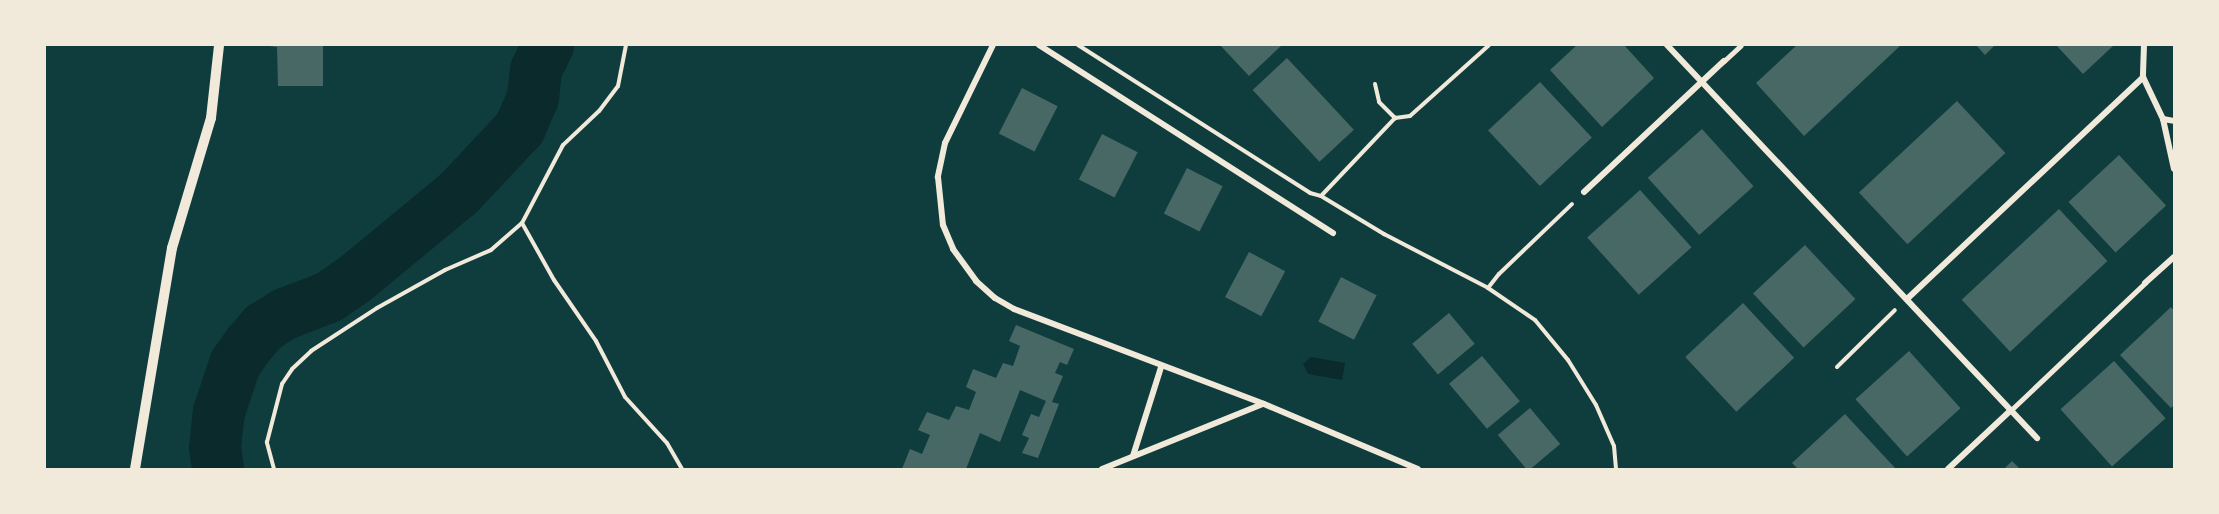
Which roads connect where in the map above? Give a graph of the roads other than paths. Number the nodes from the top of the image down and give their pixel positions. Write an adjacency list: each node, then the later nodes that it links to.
1 (219, 45): 23 (street)
2 (993, 45): 18 (street)
3 (1039, 45): 14 (street)
4 (1667, 45): 9 (street)
5 (1742, 45): 7 (street)
6 (2144, 45): 8 (street)
7 (1724, 61): 9 (street)
8 (2143, 77): 10 (street); 17 (street)
9 (1703, 83): 13 (street); 17 (street)
10 (2163, 119): 11 (street); 12 (street)
11 (2174, 120)
12 (2174, 169)
13 (1584, 192)
14 (1333, 233)
15 (2174, 257): 16 (street)
16 (2145, 283): 20 (street)
17 (1907, 299): 20 (street)
18 (1161, 367): 19 (street); 22 (street)
19 (1264, 404): 22 (street); 25 (street)
20 (2012, 410): 21 (street); 26 (street)
21 (2037, 438)
22 (1132, 456): 24 (street)
23 (135, 469)
24 (1102, 469)
25 (1418, 469)
26 (1948, 469)

